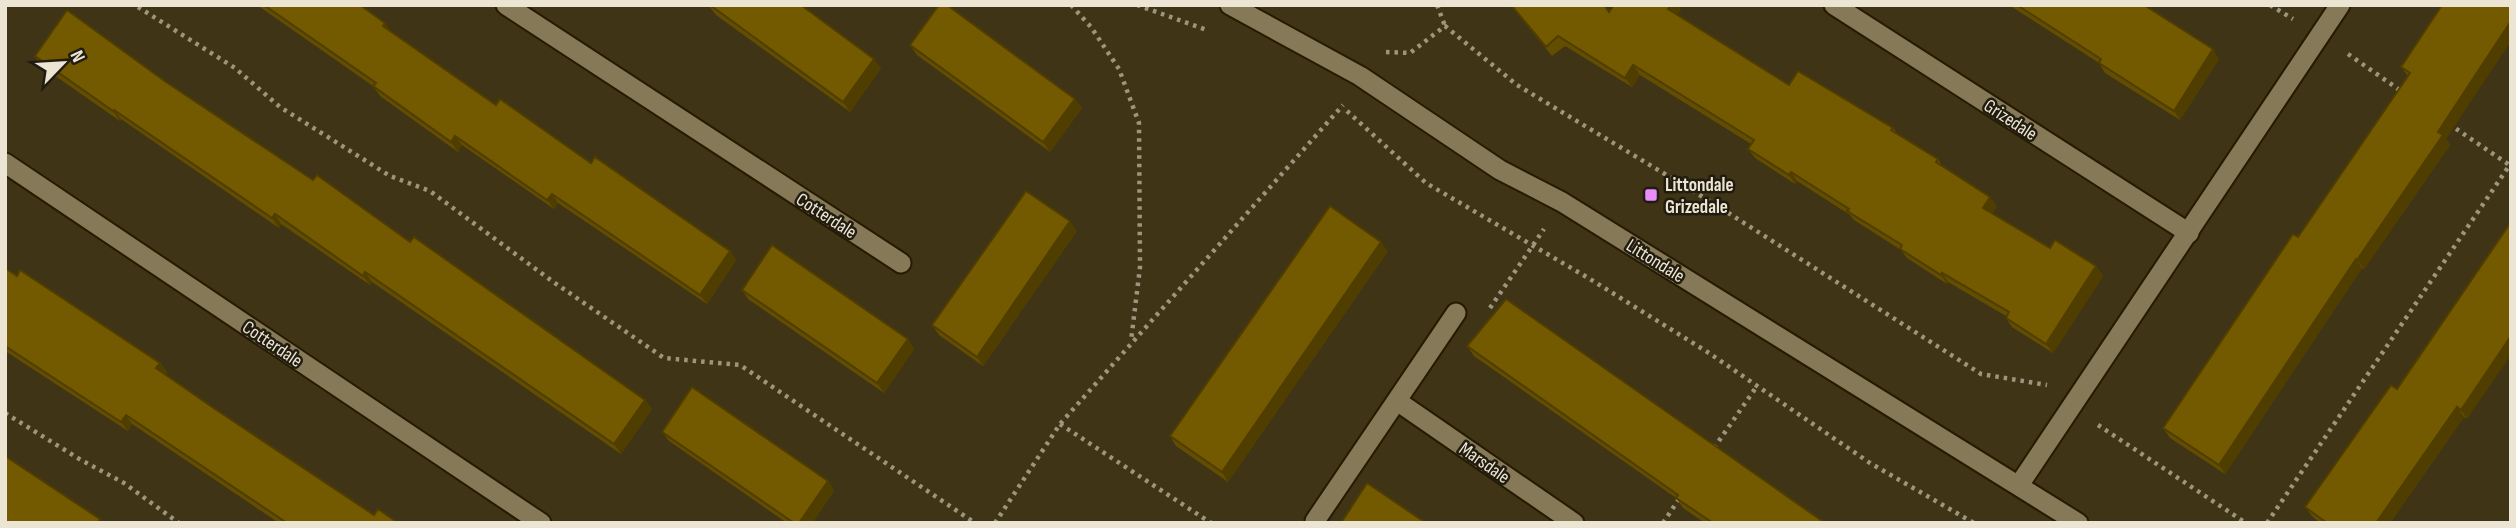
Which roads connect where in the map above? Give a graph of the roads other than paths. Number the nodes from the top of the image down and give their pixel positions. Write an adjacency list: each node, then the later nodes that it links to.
1 (506, 5): 7 (street, Cotterdale)
2 (1230, 5): 10 (street, Littondale)
3 (1834, 5): 6 (street, Grizedale)
4 (2340, 5): 6 (street)
5 (5, 163): 12 (street, Cotterdale)
6 (2189, 233): 10 (street)
7 (901, 264)
8 (1456, 313): 9 (street)
9 (1396, 401): 11 (street); 13 (street, Marsdale)
10 (2019, 485): 14 (street, Littondale)
11 (1315, 521)
12 (541, 523)
13 (1574, 523)
14 (2078, 523)

